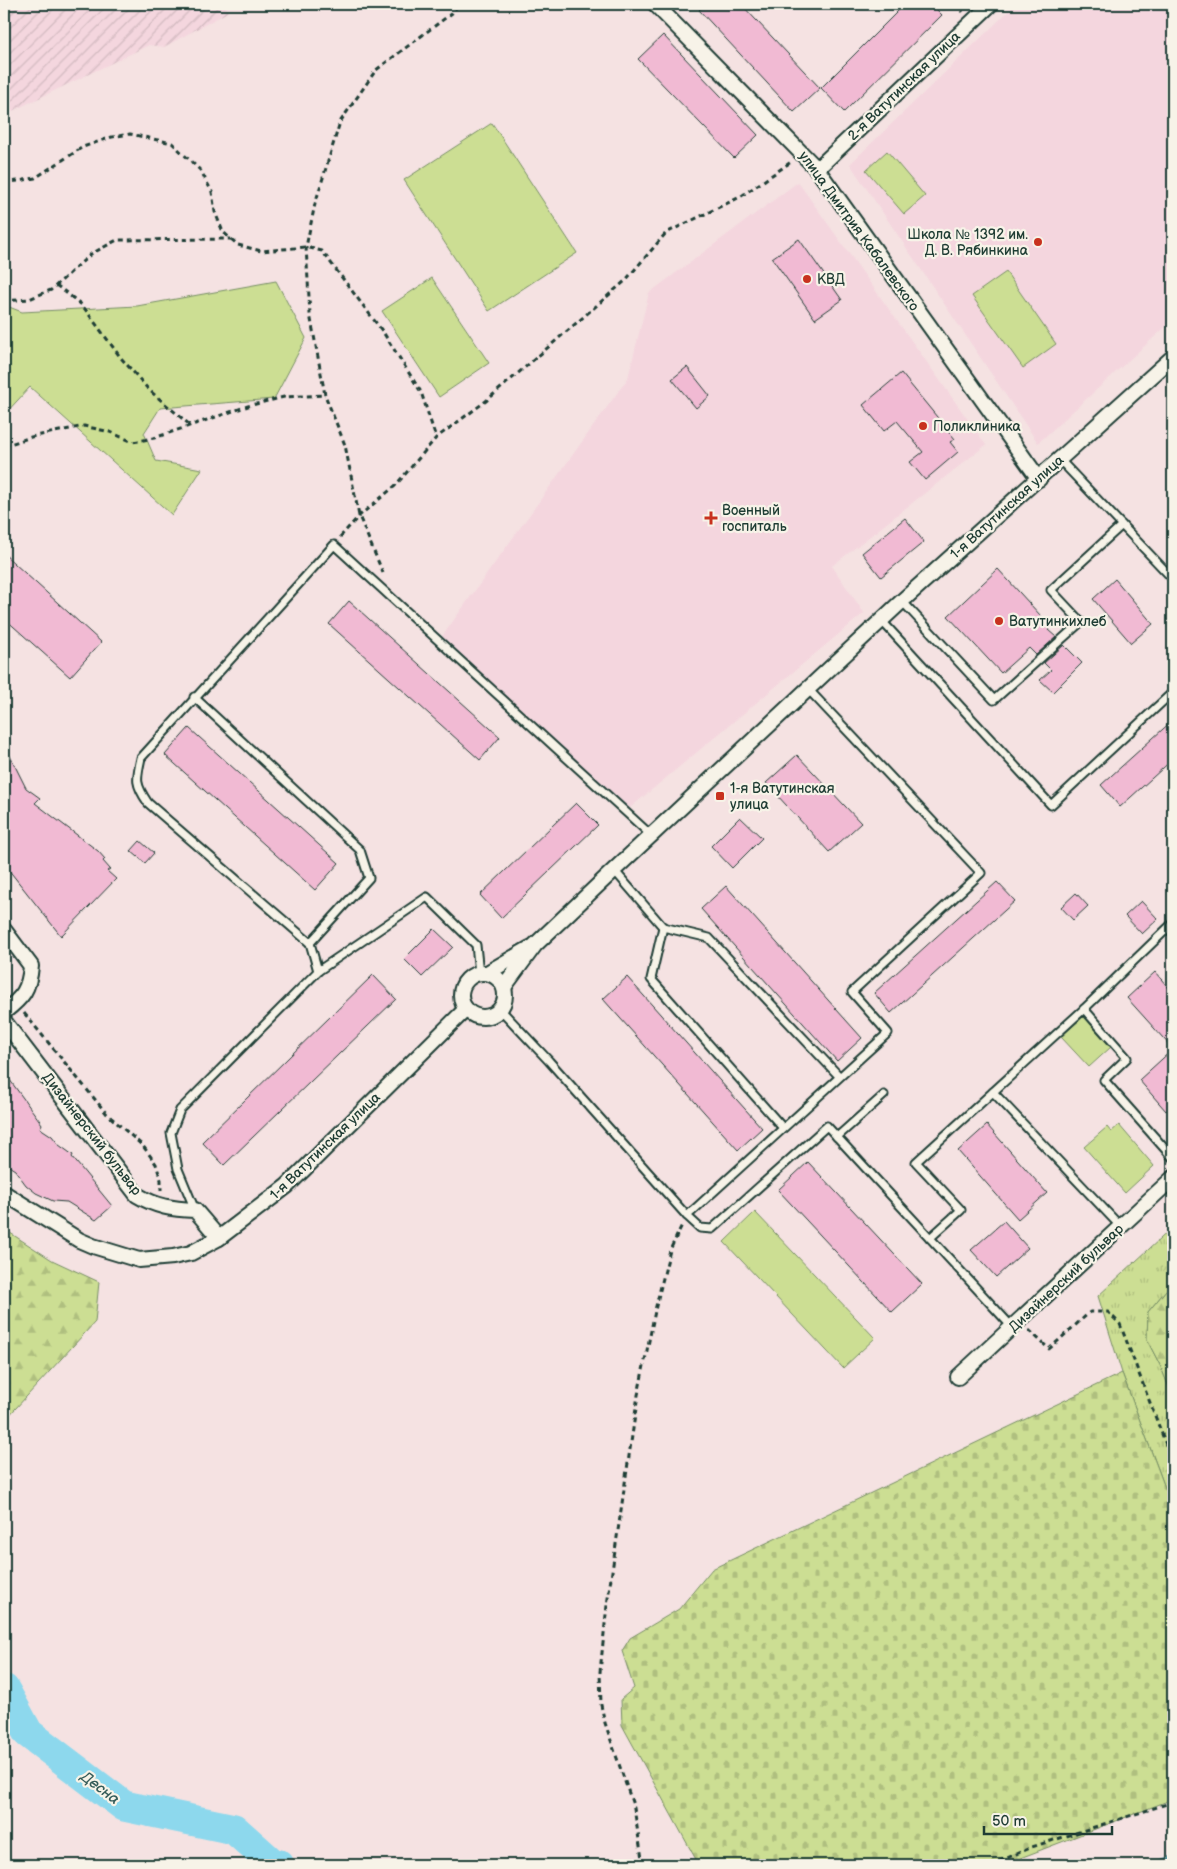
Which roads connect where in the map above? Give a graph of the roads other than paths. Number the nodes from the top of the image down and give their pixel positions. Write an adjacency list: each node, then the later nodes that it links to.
1 (655, 4): 3 (street, улица Дмитрия Кабалевского)
2 (991, 4): 3 (street, 2-я Ватутинская улица)
3 (818, 169): 6 (street, улица Дмитрия Кабалевского)
4 (1173, 357): 5 (street, 1-я Ватутинская улица)
5 (1060, 460): 6 (street, 1-я Ватутинская улица); 7 (lane)
6 (1039, 479): 9 (street, 1-я Ватутинская улица)
7 (1122, 525): 8 (lane); 9 (lane)
8 (1173, 580)
9 (902, 602): 10 (street, 1-я Ватутинская улица)
10 (881, 620): 11 (street, 1-я Ватутинская улица); 12 (lane)
11 (808, 688): 14 (street, 1-я Ватутинская улица); 29 (lane)
12 (1173, 692)
13 (194, 698): 14 (lane); 19 (lane); 19 (lane)
14 (652, 836): 15 (street, 1-я Ватутинская улица)
15 (614, 870): 17 (lane); 20 (street, 1-я Ватутинская улица)
16 (1173, 923): 26 (lane)
17 (663, 927): 29 (lane); 32 (lane)
18 (4, 930): 27 (street)
19 (310, 943): 21 (lane)
20 (535, 945): 22 (street, 1-я Ватутинская улица); 23 (street, 1-я Ватутинская улица)
21 (318, 971): 22 (lane); 37 (lane)
22 (483, 973): 23 (street); 24 (street)
23 (504, 988): 25 (street)
24 (466, 1009): 25 (street); 40 (street, 1-я Ватутинская улица)
25 (500, 1009): 38 (lane)
26 (1084, 1009): 30 (lane); 34 (lane)
27 (4, 1012)
28 (4, 1021): 37 (street, Дизайнерский бульвар)
29 (839, 1076): 32 (lane)
30 (993, 1092): 39 (lane); 41 (lane)
31 (884, 1096): 33 (lane)
32 (784, 1128): 38 (lane)
33 (837, 1137): 38 (lane); 41 (lane)
34 (1173, 1158)
35 (1173, 1178): 39 (street, Дизайнерский бульвар)
36 (4, 1193): 40 (street, 1-я Ватутинская улица)
37 (195, 1210): 40 (street)
38 (687, 1216)
39 (1121, 1227): 42 (street, Дизайнерский бульвар)
40 (219, 1238)
41 (930, 1238): 42 (lane)
42 (1016, 1324): 43 (street, Дизайнерский бульвар)
43 (958, 1377)

